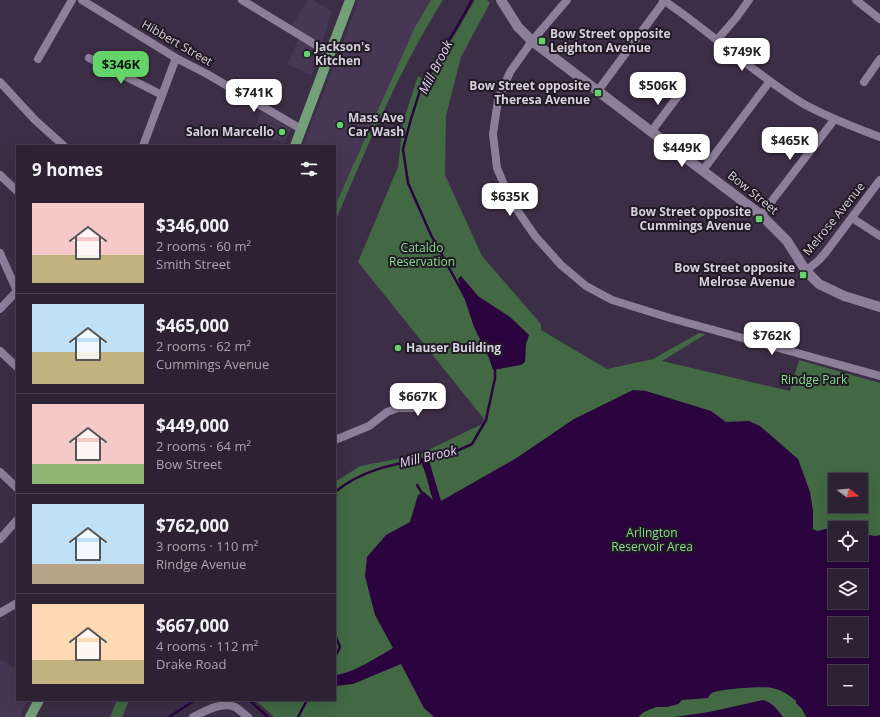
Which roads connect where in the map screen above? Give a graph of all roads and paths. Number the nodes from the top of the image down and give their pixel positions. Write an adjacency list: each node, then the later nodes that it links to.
1 (72, 0): 17 (street)
2 (82, 0): 15 (street, Hibbert Street)
3 (242, 0): 13 (street)
4 (350, 0): 13 (main road)
5 (501, 0): 12 (street, Bow Street)
6 (567, 0): 12 (street)
7 (664, 0): 11 (street); 21 (street)
8 (749, 0): 11 (street)
9 (856, 0): 10 (street)
10 (880, 19)
11 (717, 40): 18 (street)
12 (532, 41): 21 (street, Bow Street); 46 (street)
13 (329, 53): 25 (main road)
14 (89, 58): 23 (street)
15 (176, 58): 23 (street); 25 (street, Hibbert Street)
16 (880, 59): 20 (street)
17 (38, 60)
18 (770, 81): 24 (street); 31 (street)
19 (0, 82): 28 (street)
20 (864, 82)
21 (597, 92): 26 (street, Bow Street)
22 (681, 92): 26 (street)
23 (162, 95): 29 (street)
24 (834, 120): 27 (street); 35 (street)
25 (301, 129): 30 (main road)
26 (651, 132): 31 (street, Bow Street)
27 (880, 137)
28 (63, 145)
29 (143, 145)
30 (295, 145)
31 (703, 170): 35 (street, Bow Street)
32 (0, 175): 34 (street)
33 (880, 180): 36 (street, Melrose Avenue)
34 (16, 190)
35 (761, 215): 39 (street, Bow Street)
36 (852, 218): 37 (street); 39 (street, Melrose Avenue)
37 (880, 236)
38 (0, 253): 40 (street)
39 (806, 270): 42 (street, Bow Street)
40 (16, 289)
41 (16, 292): 43 (street)
42 (880, 306)
43 (0, 309)
44 (0, 351): 45 (street)
45 (16, 366)
46 (880, 376)
47 (439, 387): 48 (street)
48 (336, 440)
49 (0, 472): 50 (street)
50 (16, 487)
51 (16, 521): 52 (street)
52 (0, 540)
53 (16, 604): 54 (street)
54 (0, 613)
55 (38, 701): 56 (main road)
56 (30, 717)
57 (193, 717): 58 (street)
58 (248, 717)

